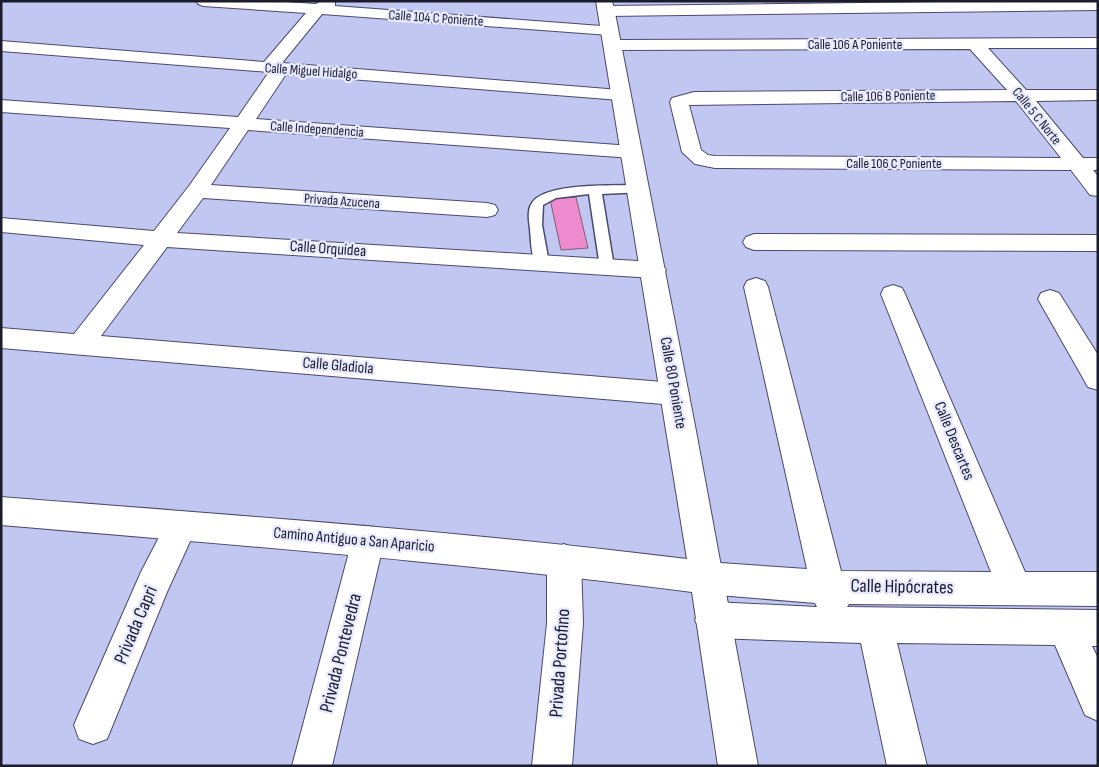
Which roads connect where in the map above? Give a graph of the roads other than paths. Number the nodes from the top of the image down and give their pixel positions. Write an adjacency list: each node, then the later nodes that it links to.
1 (203, 1): 5 (street, Calle 104 C Poniente)
2 (335, 1): 5 (street)
3 (909, 4): 4 (street); 6 (street)
4 (1098, 5)
5 (317, 10): 6 (street, Calle 104 C Poniente); 10 (street)
6 (608, 21): 8 (street, Calle 106 A Poniente); 11 (street, Calle 80 Poniente)
7 (1098, 43): 8 (street, Calle 106 A Poniente)
8 (975, 44): 12 (street, Calle 5 C Norte)
9 (1, 46): 10 (street, Calle Miguel Hidalgo)
10 (275, 68): 11 (street, Calle Miguel Hidalgo); 15 (street)
11 (620, 95): 16 (street, Calle 80 Poniente)
12 (1021, 95): 13 (street, Calle 106 B Poniente); 17 (street, Calle 106 B Poniente); 18 (street, Calle 5 C Norte)
13 (1098, 95)
14 (1, 106): 15 (street, Calle Independencia)
15 (242, 123): 16 (street, Calle Independencia); 22 (street)
16 (632, 152): 20 (street, Calle 80 Poniente)
17 (692, 152): 18 (street, Calle 106 C Poniente)
18 (1076, 164): 19 (street, Calle 106 C Poniente); 21 (street, Calle 5 C Norte)
19 (1098, 164)
20 (639, 190): 23 (lane); 31 (street, Calle 80 Poniente)
21 (1098, 190)
22 (197, 191): 24 (street, Privada Azucena); 26 (street)
23 (596, 191): 29 (lane); 30 (lane)
24 (487, 210)
25 (1, 225): 26 (street, Calle Orquídea)
26 (160, 239): 29 (street, Calle Orquídea); 36 (street)
27 (754, 242): 28 (street)
28 (1098, 242)
29 (542, 263): 30 (street, Calle Orquídea)
30 (607, 267): 31 (street, Calle Orquídea)
31 (654, 270): 38 (street, Calle 80 Poniente)
32 (756, 287): 44 (street)
33 (893, 294): 45 (street, Calle Descartes)
34 (1050, 299): 37 (street)
35 (1, 338): 36 (street, Calle Gladiola)
36 (80, 345): 38 (street, Calle Gladiola)
37 (1098, 379)
38 (675, 394): 43 (street, Calle 80 Poniente)
39 (1, 511): 40 (street, Camino Antiguo a San Aparicio)
40 (181, 526): 41 (street, Camino Antiguo a San Aparicio); 52 (street, Privada Capri)
41 (368, 541): 42 (street, Camino Antiguo a San Aparicio); 53 (street, Privada Pontevedra)
42 (564, 560): 43 (street, Camino Antiguo a San Aparicio); 54 (street, Privada Portofino)
43 (706, 578): 44 (street, Calle Hipócrates); 47 (street, Calle 80 Poniente)
44 (828, 587): 45 (street, Calle Hipócrates); 48 (street)
45 (1015, 588): 46 (street, Calle Hipócrates)
46 (1098, 589)
47 (714, 620): 48 (street); 55 (street, Calle 80 Poniente)
48 (839, 625): 49 (street)
49 (875, 626): 50 (street); 56 (street)
50 (1082, 628): 51 (street)
51 (1098, 702)
52 (93, 725)
53 (312, 766)
54 (552, 766)
55 (738, 766)
56 (907, 766)

